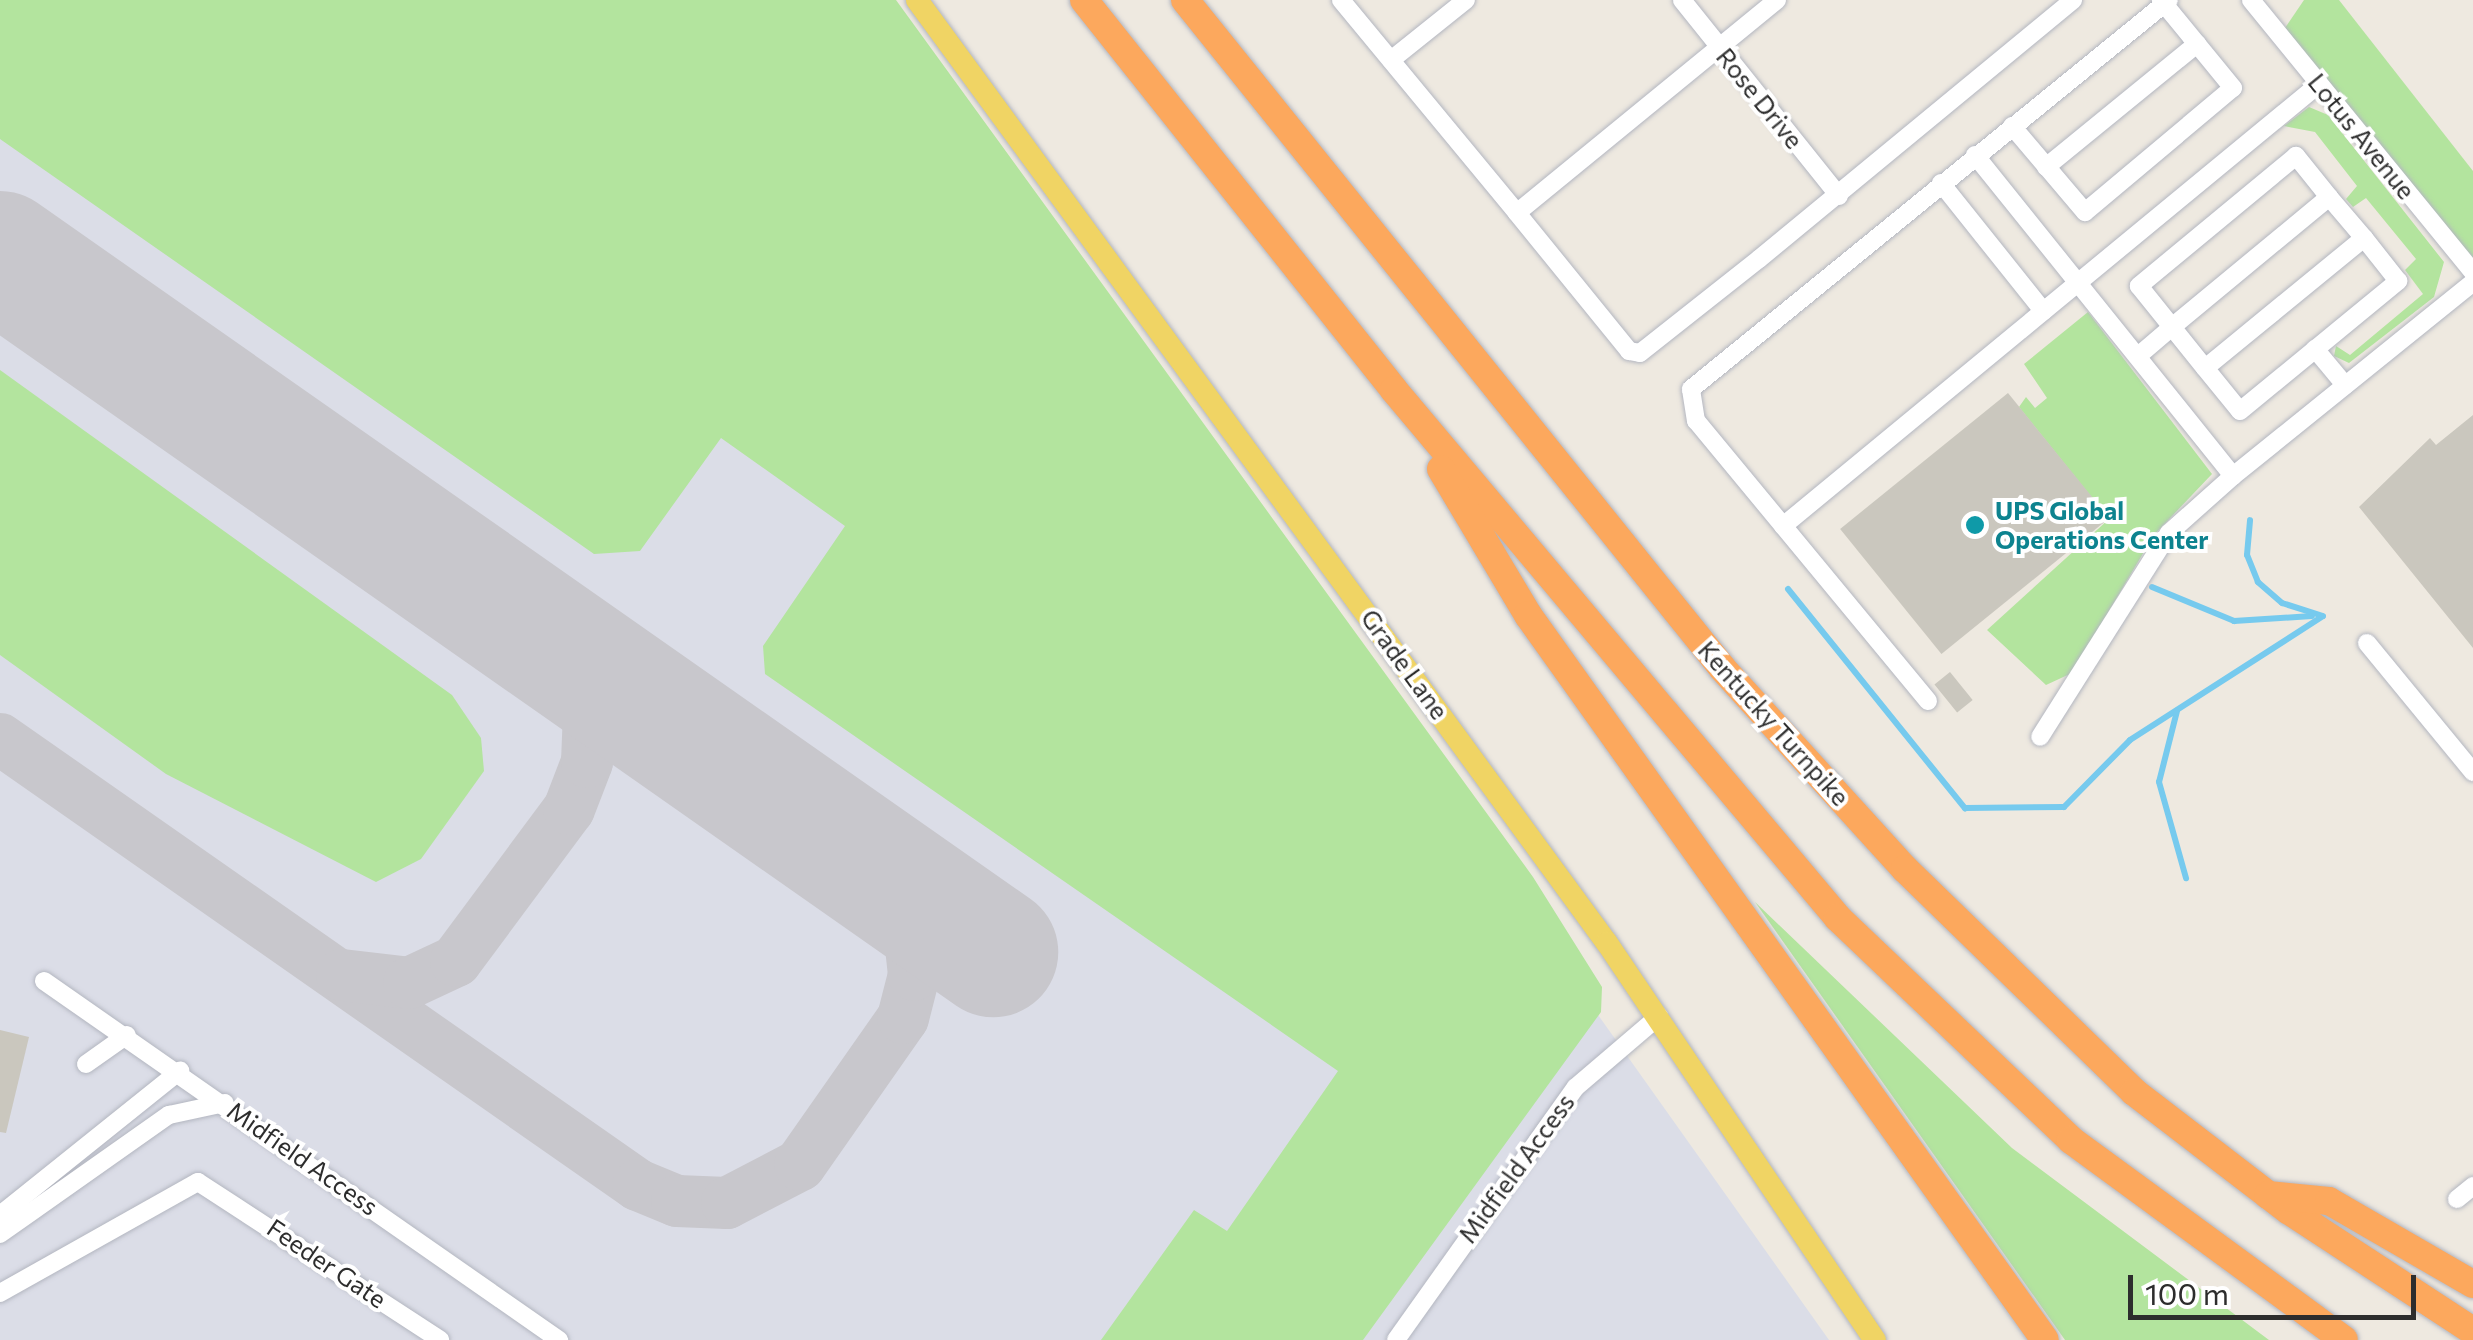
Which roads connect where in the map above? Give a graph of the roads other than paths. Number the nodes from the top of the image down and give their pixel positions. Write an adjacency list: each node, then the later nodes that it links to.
1 (917, 0): 40 (main road, Grade Lane)
2 (1084, 0): 32 (highway)
3 (1186, 0): 46 (highway, Kentucky Turnpike)
4 (1341, 0): 13 (street)
5 (1466, 0): 13 (street)
6 (1682, 0): 12 (street, Rose Drive)
7 (1778, 0): 12 (street)
8 (2073, 0): 19 (street)
9 (2251, 0): 14 (street, Lotus Avenue)
10 (2165, 1): 11 (street); 15 (street)
11 (2197, 44): 17 (street); 17 (street)
12 (1720, 48): 19 (street, Rose Drive); 21 (street)
13 (1391, 60): 21 (street)
14 (2319, 84): 23 (street, Lotus Avenue); 24 (street)
15 (2012, 126): 16 (street); 17 (street)
16 (1975, 156): 18 (street); 24 (street)
17 (2046, 166)
18 (1940, 184): 26 (street); 34 (street)
19 (1839, 196): 21 (street)
20 (2328, 196): 22 (street); 27 (street); 27 (street)
21 (1517, 213)
22 (2364, 238): 28 (street); 30 (street)
23 (2473, 272)
24 (2078, 282): 26 (street); 29 (street)
25 (2473, 282): 31 (street)
26 (2043, 311): 34 (street)
27 (2172, 327): 29 (street); 30 (street)
28 (2315, 350): 30 (street); 31 (street)
29 (2138, 356): 33 (street)
30 (2205, 368)
31 (2345, 385): 33 (street)
32 (1394, 390): 57 (highway); 58 (highway)
33 (2233, 476): 37 (street)
34 (1782, 526): 36 (street)
35 (2367, 643): 38 (street)
36 (1928, 701)
37 (2040, 737)
38 (2473, 772)
39 (44, 980): 41 (street, Midfield Access)
40 (1659, 1016): 55 (street, Midfield Access); 56 (main road, Grade Lane)
41 (126, 1036): 42 (street); 43 (street, Midfield Access)
42 (86, 1064)
43 (180, 1072): 44 (street, Midfield Access); 48 (street)
44 (226, 1102): 49 (street); 54 (street, Midfield Access)
45 (2473, 1186): 47 (street)
46 (2267, 1195): 50 (highway); 52 (highway, Kentucky Turnpike)
47 (2458, 1199)
48 (1, 1212)
49 (0, 1234)
50 (2473, 1284)
51 (0, 1293): 53 (street, Feeder Gate)
52 (2473, 1331)
53 (440, 1340)
54 (559, 1340)
55 (1396, 1340)
56 (1875, 1340)
57 (2045, 1340)
58 (2344, 1340)

